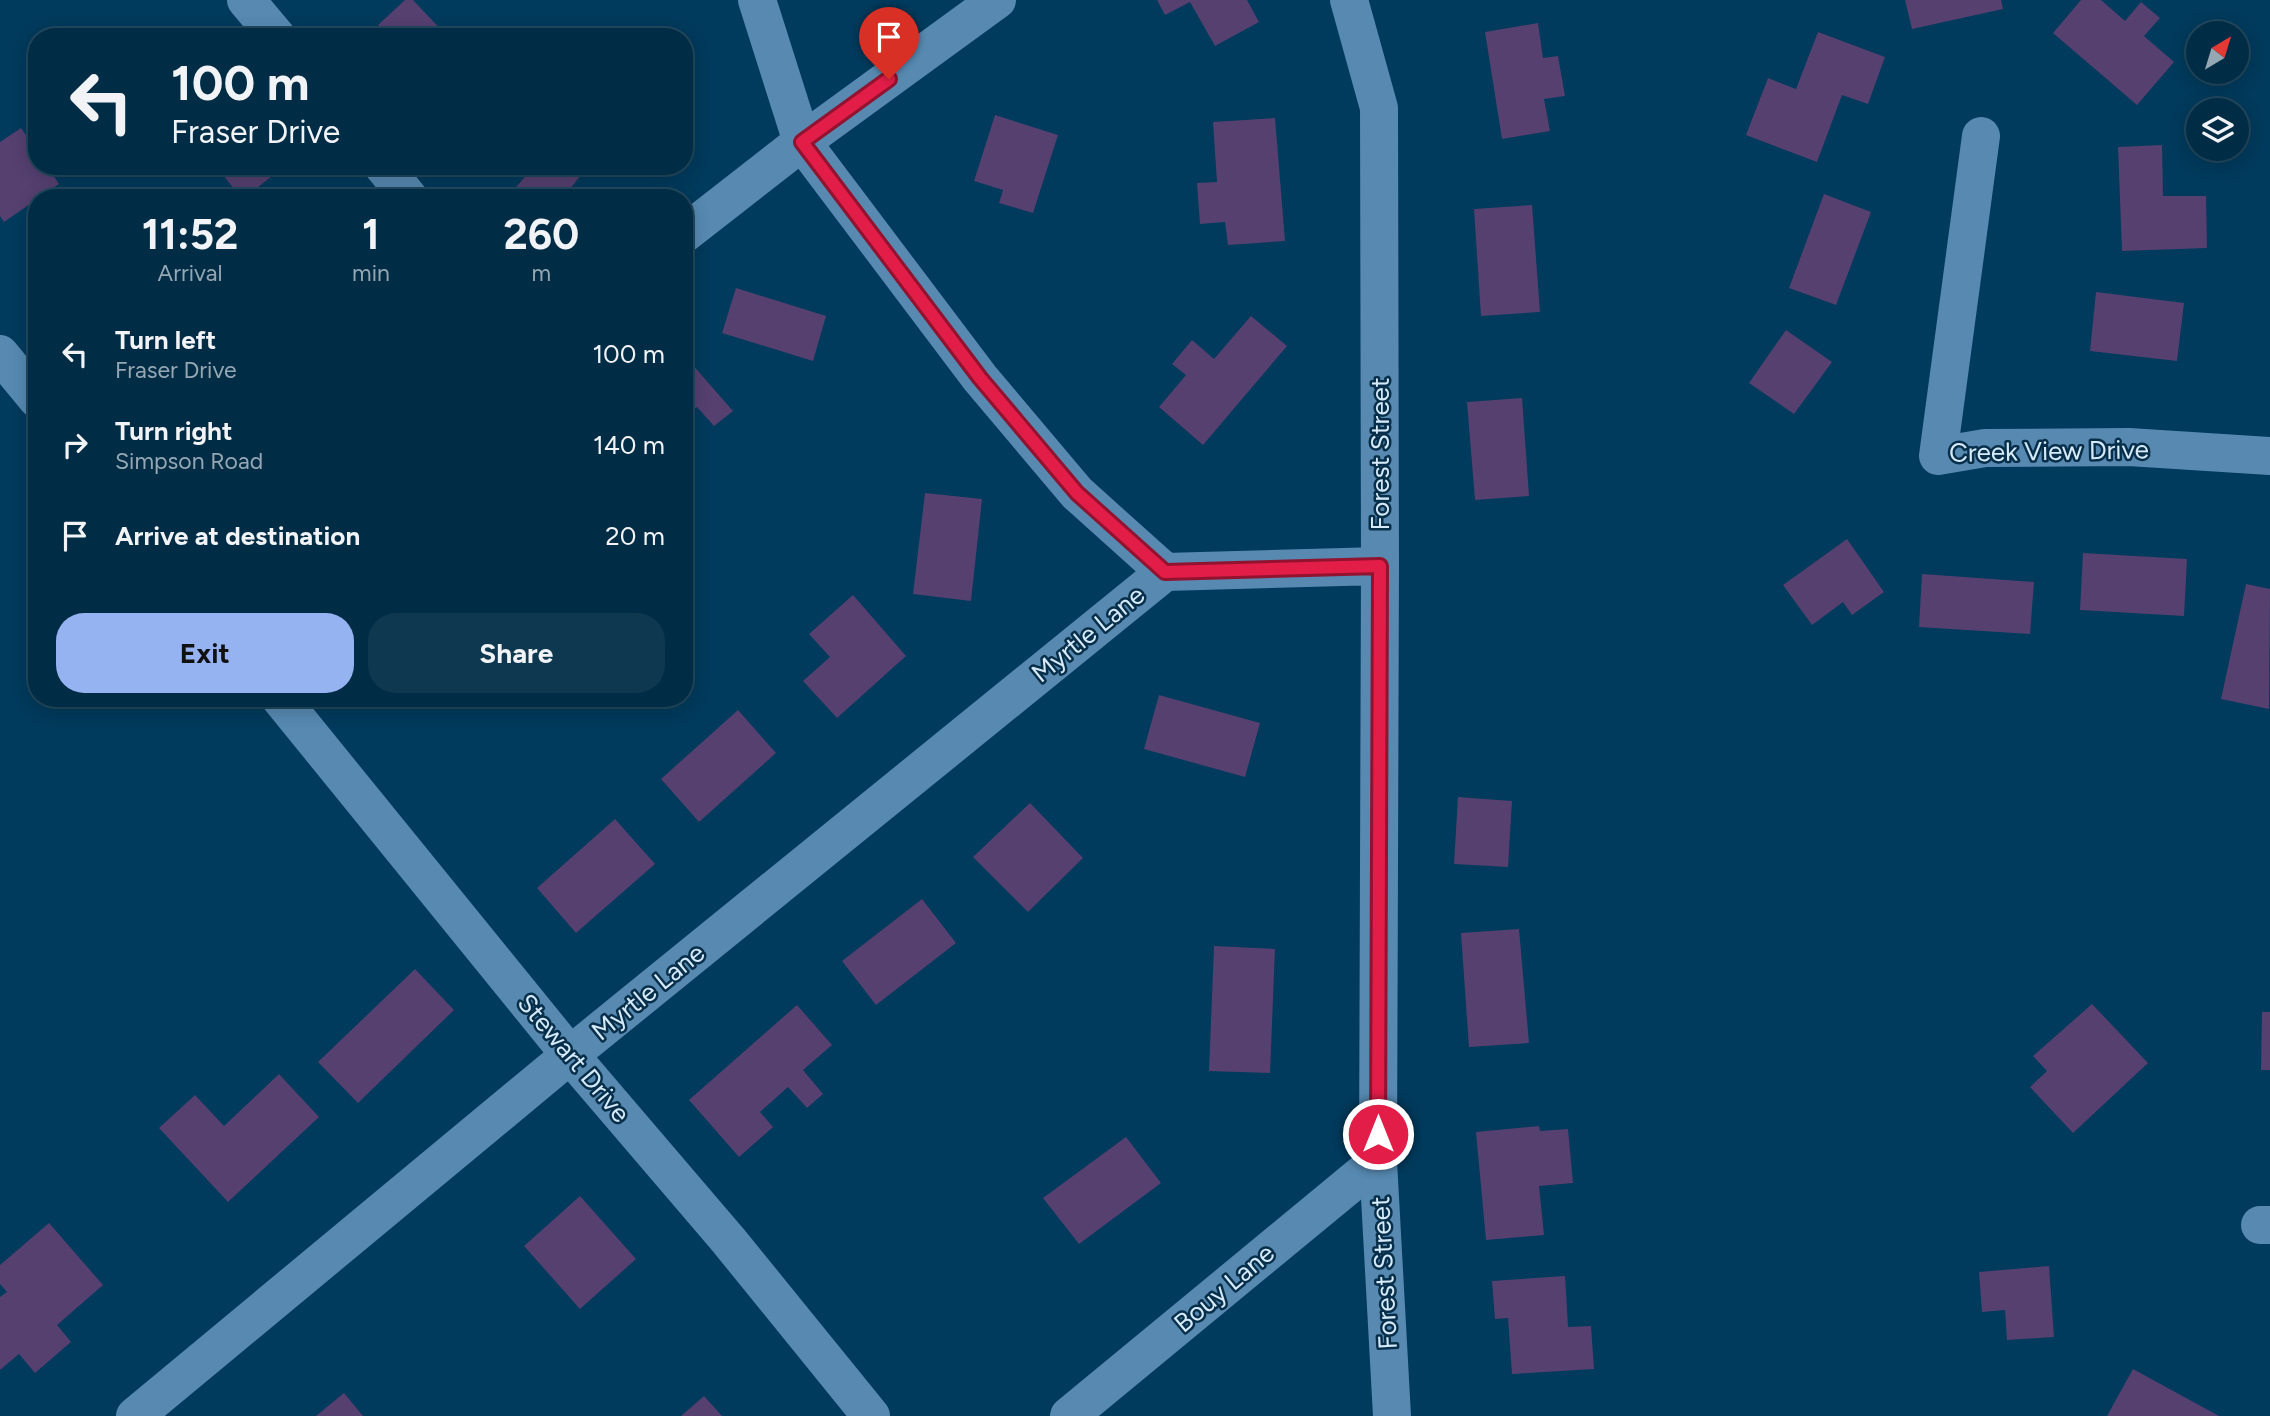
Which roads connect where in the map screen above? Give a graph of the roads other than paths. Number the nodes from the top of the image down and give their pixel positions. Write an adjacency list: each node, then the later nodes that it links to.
1 (246, 0): 5 (street)
2 (757, 0): 7 (street)
3 (997, 0): 7 (street)
4 (1349, 0): 14 (street, Forest Street)
5 (269, 28)
6 (1981, 136): 13 (street, Creek View Drive)
7 (802, 142): 10 (street); 15 (street)
8 (390, 175): 9 (street)
9 (402, 189)
10 (693, 227)
11 (0, 354): 12 (street)
12 (28, 388)
13 (2270, 456)
14 (1380, 566): 15 (street); 18 (street, Forest Street)
15 (1165, 572): 17 (street, Myrtle Lane)
16 (287, 707): 17 (street, Stewart Drive)
17 (570, 1055): 19 (street, Myrtle Lane); 20 (street, Stewart Drive)
18 (1378, 1161): 21 (street, Bouy Lane); 22 (street, Forest Street)
19 (135, 1416)
20 (871, 1416)
21 (1069, 1416)
22 (1392, 1416)

